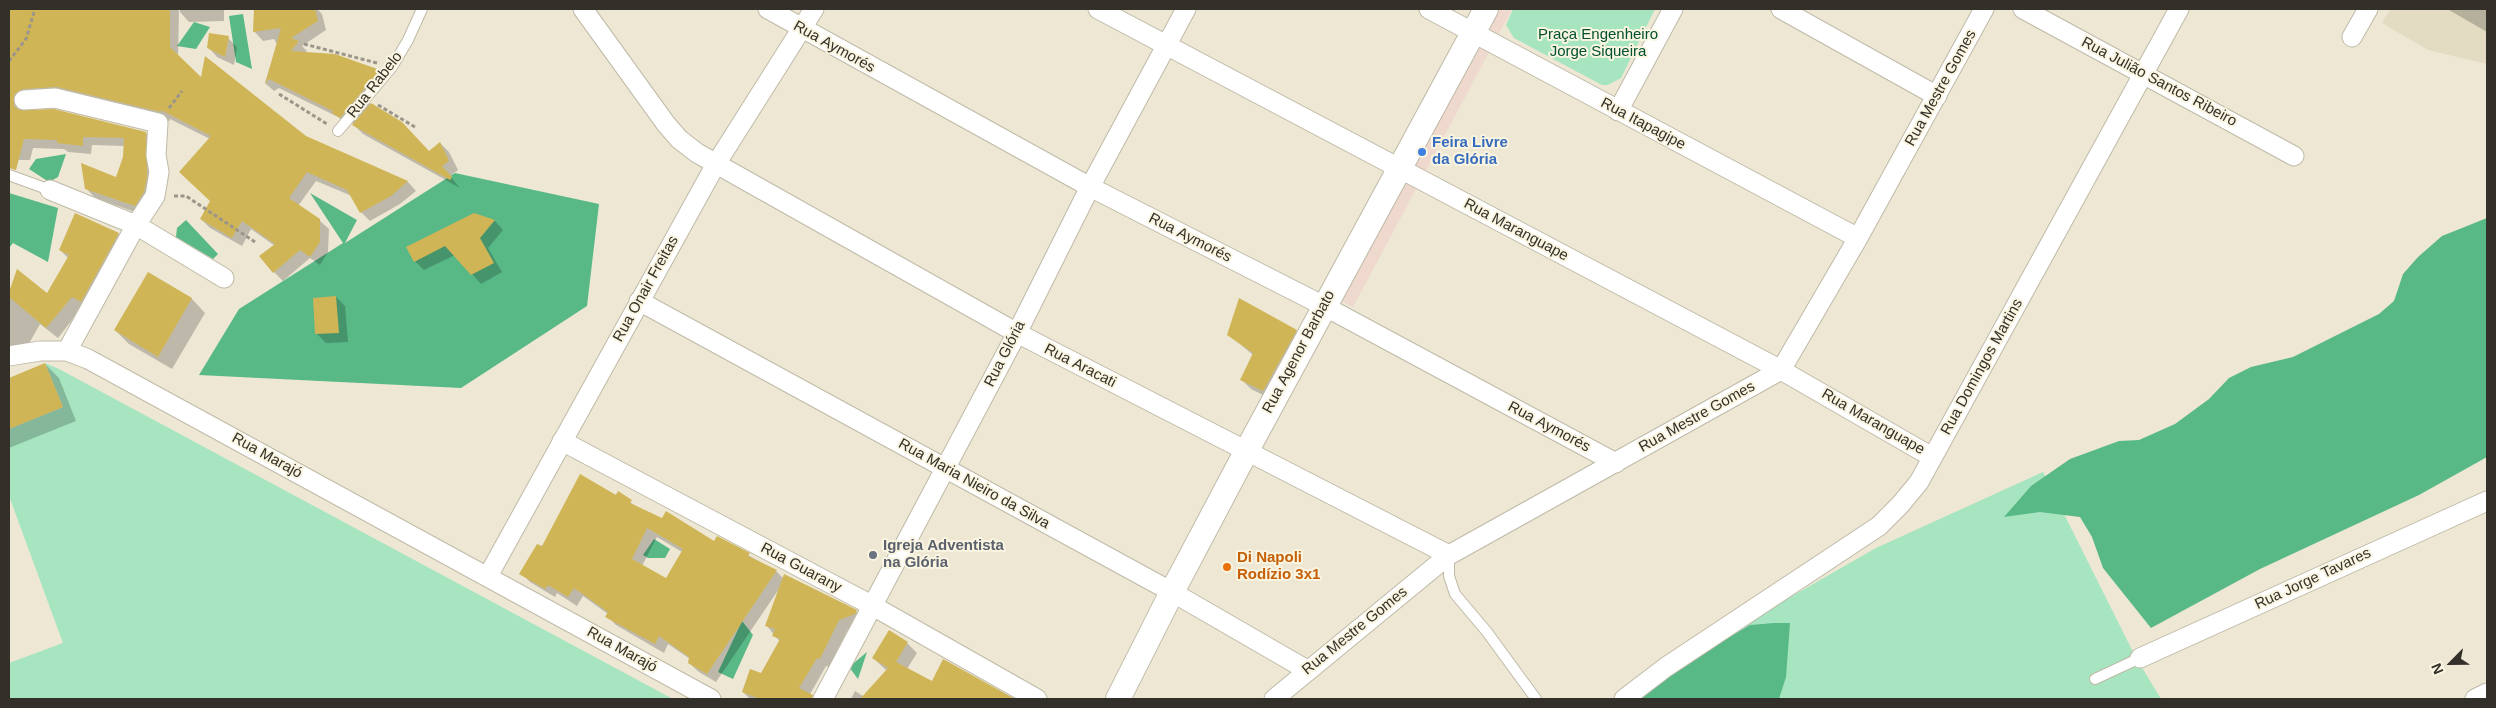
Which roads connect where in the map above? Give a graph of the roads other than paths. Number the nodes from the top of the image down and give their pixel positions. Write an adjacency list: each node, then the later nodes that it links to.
1 (422, 9): 23 (lane, Rua Rabelo)
2 (583, 9): 25 (street, Rua Aracati)
3 (768, 9): 15 (street, Rua Aymorés)
4 (814, 9): 15 (street, Rua Onair Freitas)
5 (1098, 9): 18 (street, Rua Maranguape)
6 (1186, 9): 18 (street, Rua Glória)
7 (1429, 9): 16 (street, Rua Itapagipe)
8 (1486, 9): 16 (street, Rua Agenor Barbato)
9 (1673, 9): 22 (street)
10 (1781, 9): 20 (street)
11 (1984, 9): 20 (street, Rua Mestre Gomes)
12 (2023, 9): 19 (street, Rua Julião Santos Ribeiro)
13 (2179, 9): 19 (street, Rua Domingos Martins)
14 (2368, 9): 17 (street)
15 (800, 28): 25 (street, Rua Onair Freitas); 28 (street, Rua Aymorés)
16 (1474, 34): 22 (street, Rua Itapagipe); 26 (street, Rua Agenor Barbato)
17 (2352, 37)
18 (1166, 44): 26 (street, Rua Maranguape); 28 (street, Rua Glória)
19 (2144, 74): 24 (street, Rua Julião Santos Ribeiro); 41 (street, Rua Domingos Martins)
20 (1938, 96): 31 (street, Rua Mestre Gomes)
21 (24, 100): 30 (street)
22 (1618, 111): 31 (street, Rua Itapagipe)
23 (338, 131)
24 (2294, 156)
25 (716, 164): 33 (street, Rua Onair Freitas); 35 (street, Rua Aracati)
26 (1400, 169): 34 (street, Rua Agenor Barbato); 38 (street, Rua Maranguape)
27 (9, 175): 29 (lane)
28 (1090, 187): 34 (street, Rua Aymorés); 35 (street, Rua Glória)
29 (50, 190): 30 (street)
30 (136, 225): 32 (street); 36 (street)
31 (1858, 238): 38 (street, Rua Mestre Gomes)
32 (224, 278)
33 (639, 301): 39 (street, Rua Onair Freitas); 43 (street, Rua Maria Nieiro da Silva)
34 (1324, 306): 40 (street, Rua Agenor Barbato); 42 (street, Rua Aymorés)
35 (1017, 333): 40 (street, Rua Aracati); 43 (street, Rua Glória)
36 (67, 350): 37 (street); 46 (street, Rua Marajó)
37 (9, 356)
38 (1781, 370): 41 (street, Rua Maranguape); 42 (street, Rua Mestre Gomes)
39 (562, 441): 46 (street, Rua Onair Freitas); 48 (street, Rua Guarany)
40 (1246, 452): 45 (street, Rua Aracati); 47 (street, Rua Agenor Barbato)
41 (1932, 457): 59 (street, Rua Domingos Martins)
42 (1616, 463): 45 (street, Rua Mestre Gomes)
43 (946, 469): 47 (street, Rua Maria Nieiro da Silva); 48 (street, Rua Glória)
44 (2487, 501): 49 (street, Rua Jorge Tavares)
45 (1450, 555): 50 (street, Rua Mestre Gomes); 58 (lane)
46 (488, 576): 53 (street, Rua Marajó)
47 (1172, 592): 50 (street, Rua Maria Nieiro da Silva); 56 (street, Rua Agenor Barbato)
48 (873, 606): 54 (street, Rua Glória); 55 (street, Rua Guarany)
49 (2140, 658): 51 (lane)
50 (1307, 670): 57 (street, Rua Mestre Gomes)
51 (2095, 679)
52 (2487, 693): 60 (street)
53 (711, 699)
54 (823, 699)
55 (1037, 699)
56 (1118, 699)
57 (1274, 699)
58 (1536, 699)
59 (1624, 699)
60 (2475, 699)

